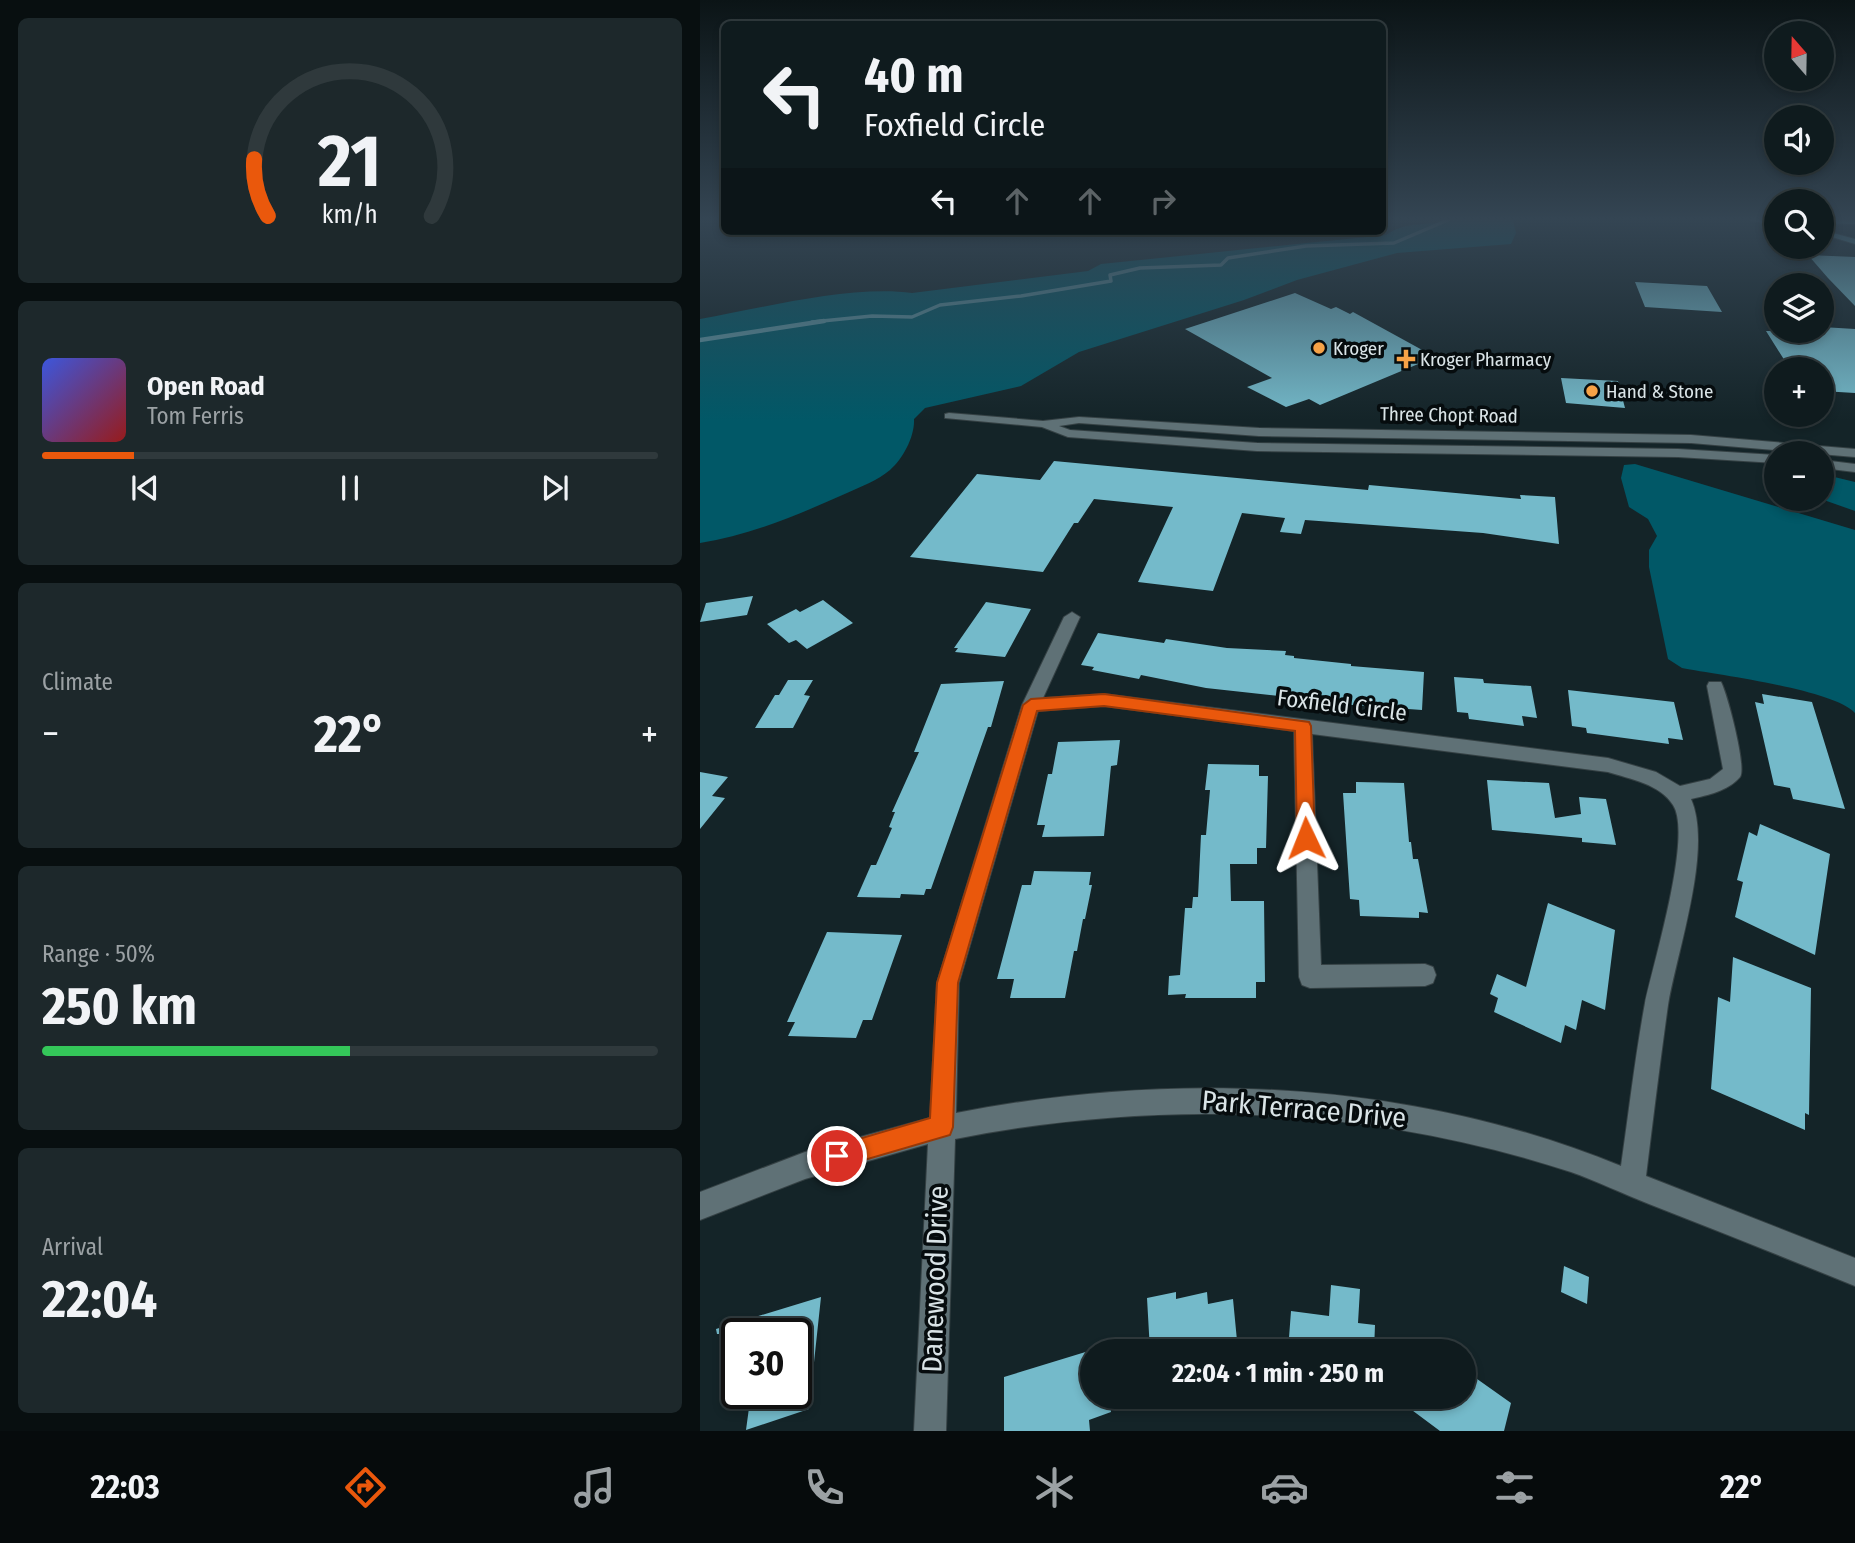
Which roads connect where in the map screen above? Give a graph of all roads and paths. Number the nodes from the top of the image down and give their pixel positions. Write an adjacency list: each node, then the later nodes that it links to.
1 (950, 416): 2 (street, Three Chopt Road)
2 (1043, 424): 3 (street, Three Chopt Road); 4 (street, Three Chopt Road)
3 (1855, 453)
4 (1764, 458)
5 (1834, 465): 6 (street)
6 (1855, 468)
7 (1072, 617): 9 (street)
8 (1715, 686): 11 (street)
9 (1031, 705): 10 (street, Foxfield Circle); 13 (street)
10 (1303, 726): 11 (street, Foxfield Circle); 12 (street)
11 (1676, 795): 14 (street)
12 (1425, 975)
13 (942, 1127): 14 (street, Park Terrace Drive); 15 (street, Park Terrace Drive); 17 (street, Danewood Drive)
14 (1632, 1184): 16 (street, Park Terrace Drive)
15 (700, 1206)
16 (1855, 1272)
17 (930, 1431)

